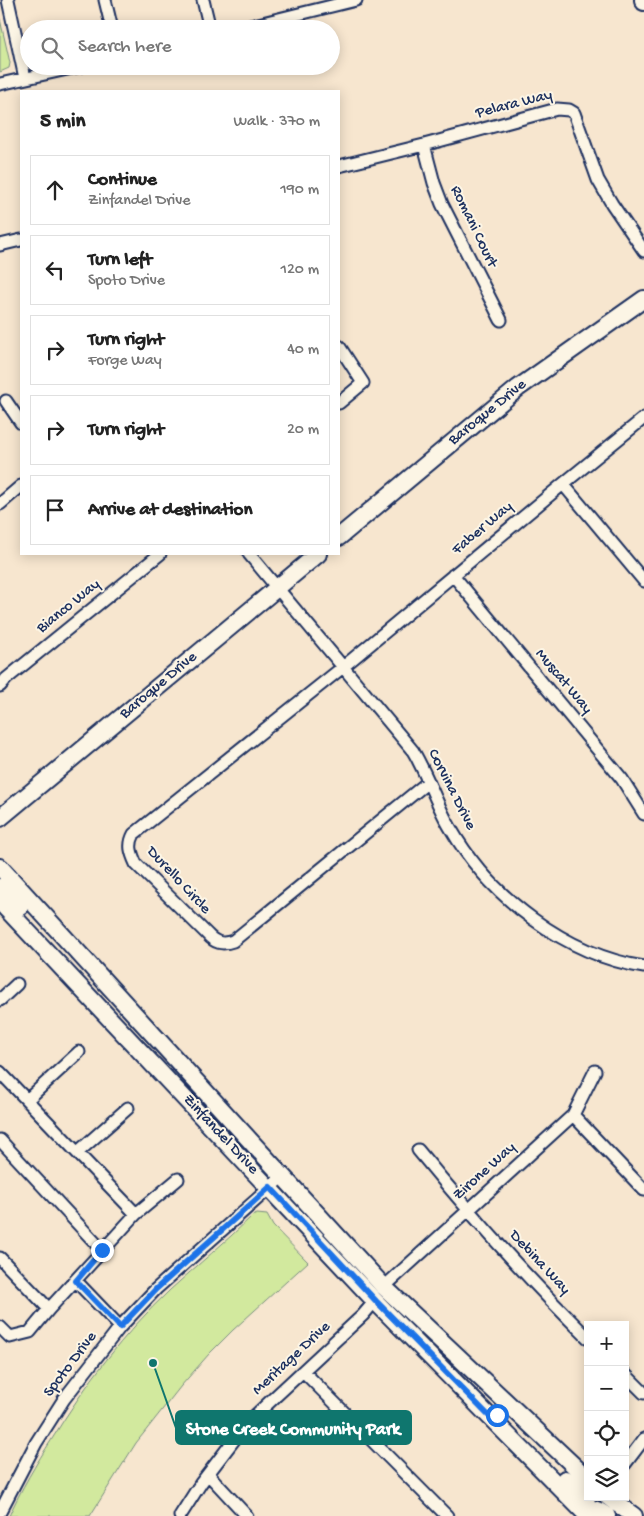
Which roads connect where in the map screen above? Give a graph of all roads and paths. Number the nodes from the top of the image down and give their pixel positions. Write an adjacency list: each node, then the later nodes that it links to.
1 (8, 0): 10 (street)
2 (105, 0): 7 (street)
3 (203, 0): 8 (street)
4 (303, 0): 6 (street)
5 (356, 0): 6 (street)
6 (306, 12): 9 (street)
7 (110, 20)
8 (208, 20)
9 (274, 20)
10 (20, 55)
11 (24, 75): 13 (street)
12 (39, 75): 13 (street)
13 (25, 78): 14 (street)
14 (0, 84)
15 (424, 145): 16 (street, Pelara Way); 19 (street, Pelara Way); 21 (street, Romani Court)
16 (340, 166)
17 (20, 240): 18 (street)
18 (0, 246)
19 (644, 251)
20 (644, 299): 30 (street, Baroque Drive)
21 (501, 320)
22 (340, 348): 24 (street)
23 (6, 401): 26 (street)
24 (340, 402)
25 (644, 418): 27 (street, Faber Way)
26 (20, 422)
27 (563, 484): 34 (street, Faber Way); 35 (street)
28 (20, 487): 29 (street)
29 (0, 504)
30 (340, 536)
31 (159, 555): 38 (street, Bianco Way)
32 (250, 555): 36 (street, Corvina Drive)
33 (317, 555): 36 (street, Baroque Drive)
34 (453, 575): 37 (street, Faber Way); 40 (street, Muscat Way)
35 (644, 581)
36 (277, 588): 37 (street, Corvina Drive); 41 (street, Baroque Drive)
37 (343, 667): 39 (street, Corvina Drive); 39 (street, Durello Circle)
38 (0, 686)
39 (428, 782): 46 (street, Corvina Drive)
40 (644, 814)
41 (0, 818)
42 (0, 867): 45 (street, Zinfandel Drive)
43 (0, 887): 45 (street)
44 (0, 902): 60 (street, Zinfandel Drive)
45 (85, 960): 58 (street, Zinfandel Drive)
46 (644, 967)
47 (17, 984): 48 (street)
48 (0, 1000)
49 (79, 1052): 52 (street)
50 (595, 1071): 54 (street, Zirone Way)
51 (0, 1072): 52 (street)
52 (27, 1100): 57 (street)
53 (128, 1108): 57 (street)
54 (573, 1115): 61 (street); 62 (street, Zirone Way)
55 (0, 1140): 64 (street)
56 (418, 1150): 62 (street, Debina Way)
57 (78, 1152): 63 (street)
58 (283, 1176): 60 (street, Spoto Drive); 67 (street, Zinfandel Drive)
59 (178, 1179): 63 (street)
60 (270, 1187): 67 (street, Zinfandel Drive); 70 (street, Spoto Drive)
61 (644, 1190)
62 (467, 1210): 67 (street, Zirone Way); 71 (street, Debina Way)
63 (136, 1214): 64 (street)
64 (102, 1250): 66 (street)
65 (0, 1258): 68 (street)
66 (76, 1281): 68 (street); 70 (street)
67 (380, 1294): 72 (street, Meritage Drive); 78 (street, Zinfandel Drive); 80 (street, Zinfandel Drive)
68 (48, 1309): 69 (street)
69 (0, 1327)
70 (120, 1327): 81 (street, Spoto Drive)
71 (584, 1334)
72 (303, 1371): 77 (street, Meritage Drive); 84 (street)
73 (629, 1378): 74 (street)
74 (644, 1393)
75 (644, 1440): 76 (street)
76 (629, 1459)
77 (208, 1474): 82 (street, Meritage Drive); 83 (street)
78 (584, 1475)
79 (613, 1501): 86 (street)
80 (585, 1510): 85 (street)
81 (0, 1512)
82 (180, 1516)
83 (247, 1516)
84 (447, 1516)
85 (607, 1516)
86 (634, 1516)

